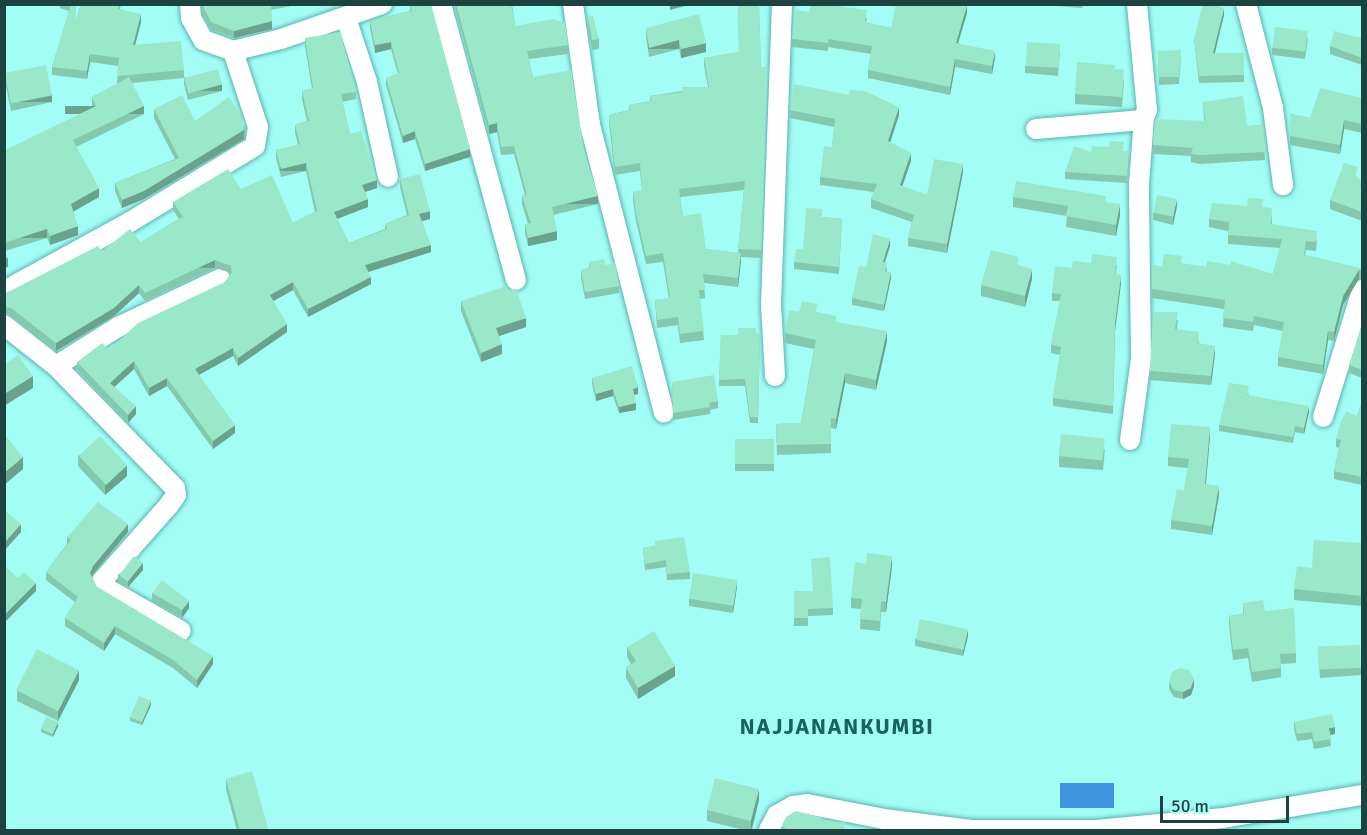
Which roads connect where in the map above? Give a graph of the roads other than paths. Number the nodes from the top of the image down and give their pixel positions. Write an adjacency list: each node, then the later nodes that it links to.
1 (190, 4): 9 (street)
2 (381, 4): 8 (street)
3 (441, 4): 15 (street)
4 (573, 4): 21 (street)
5 (782, 4): 20 (street)
6 (1137, 4): 10 (street)
7 (1245, 5): 13 (street)
8 (346, 18): 9 (street); 12 (street)
9 (233, 51): 17 (street)
10 (1144, 117): 11 (street); 23 (street)
11 (1036, 129)
12 (388, 177)
13 (1283, 185)
14 (220, 279): 19 (street)
15 (516, 280)
16 (1362, 290): 22 (street)
17 (4, 291)
18 (4, 325): 19 (street)
19 (56, 366): 24 (street)
20 (775, 376)
21 (664, 413)
22 (1323, 417)
23 (1130, 441)
24 (180, 631)
25 (1362, 795): 26 (street)
26 (769, 831)

